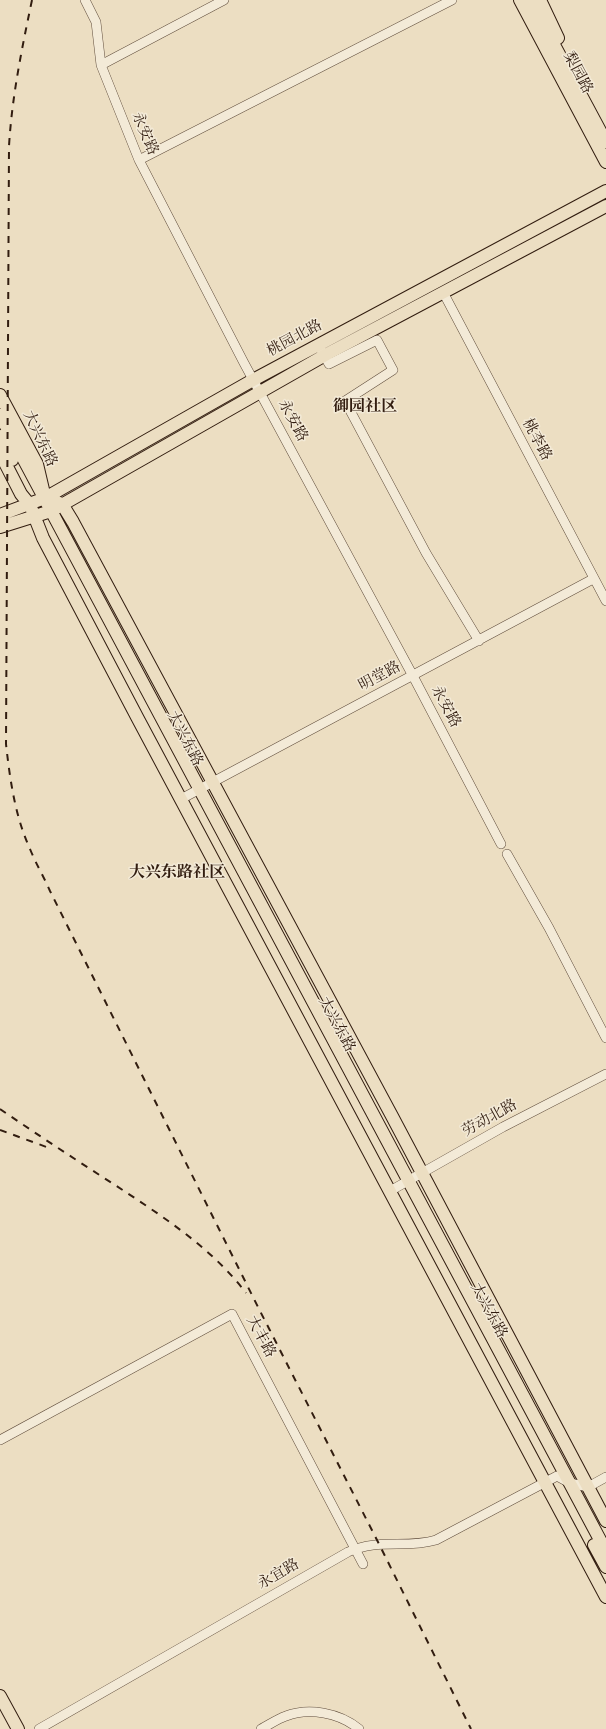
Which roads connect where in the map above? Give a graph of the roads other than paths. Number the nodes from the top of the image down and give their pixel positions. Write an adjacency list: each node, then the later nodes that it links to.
1 (85, 0): 8 (street, 永安路)
2 (224, 0): 8 (street)
3 (452, 0): 10 (street)
4 (520, 0): 11 (main road, 梨园路)
5 (530, 0): 7 (main road, 梨园路)
6 (540, 0): 7 (main road)
7 (557, 51): 9 (main road, 梨园路)
8 (101, 65): 10 (street, 永安路)
9 (606, 142)
10 (139, 160): 17 (street, 永安路)
11 (606, 162)
12 (606, 191): 15 (main road, 桃园北路)
13 (606, 206): 14 (main road, 桃园北路)
14 (443, 292): 16 (main road, 桃园北路); 29 (street, 桃李路)
15 (318, 344): 16 (street); 17 (main road, 桃园北路)
16 (324, 356): 18 (main road, 桃园北路); 31 (street)
17 (253, 380): 18 (street, 永安路); 23 (main road, 桃园北路)
18 (261, 392): 24 (main road, 桃园北路); 32 (street, 永安路)
19 (0, 395): 23 (main road, 大兴东路)
20 (0, 415): 23 (main road, 大兴东路)
21 (0, 436): 25 (main road)
22 (0, 454): 25 (main road)
23 (45, 498): 24 (main road); 25 (main road, 桃园北路); 26 (main road, 大兴东路)
24 (62, 504): 26 (main road, 桃园北路); 33 (main road)
25 (30, 505): 26 (main road); 27 (main road, 桃园北路)
26 (44, 514): 28 (main road, 桃园北路); 34 (main road, 大兴东路); 35 (main road)
27 (0, 515)
28 (0, 526)
29 (593, 579): 30 (street, 桃李路); 31 (street, 明堂路)
30 (606, 601)
31 (479, 640): 32 (street, 明堂路)
32 (412, 676): 33 (street, 明堂路); 36 (street, 永安路)
33 (212, 782): 34 (street, 明堂路); 40 (main road)
34 (197, 790): 35 (street, 明堂路); 41 (main road, 大兴东路)
35 (180, 799): 42 (main road)
36 (501, 844)
37 (507, 854): 38 (street)
38 (606, 1038)
39 (606, 1074): 40 (street, 劳动北路)
40 (422, 1173): 41 (street, 劳动北路); 48 (main road)
41 (405, 1183): 42 (street, 劳动北路); 44 (main road, 大兴东路); 47 (main road, 大兴东路)
42 (390, 1191): 46 (main road)
43 (0, 1440): 50 (street, 大丰路)
44 (557, 1476): 46 (street, 永宜路); 47 (street); 53 (main road, 大兴东路)
45 (606, 1477): 48 (street)
46 (544, 1482): 50 (street, 永宜路); 54 (main road)
47 (570, 1484): 48 (street); 51 (main road, 大兴东路)
48 (588, 1487): 49 (main road)
49 (606, 1521)
50 (355, 1549): 52 (street, 大丰路); 57 (street, 永宜路)
51 (606, 1551)
52 (363, 1564)
53 (606, 1567)
54 (606, 1597)
55 (0, 1696): 56 (main road)
56 (18, 1729)
57 (38, 1729)
58 (261, 1729): 59 (street)
59 (359, 1729)

